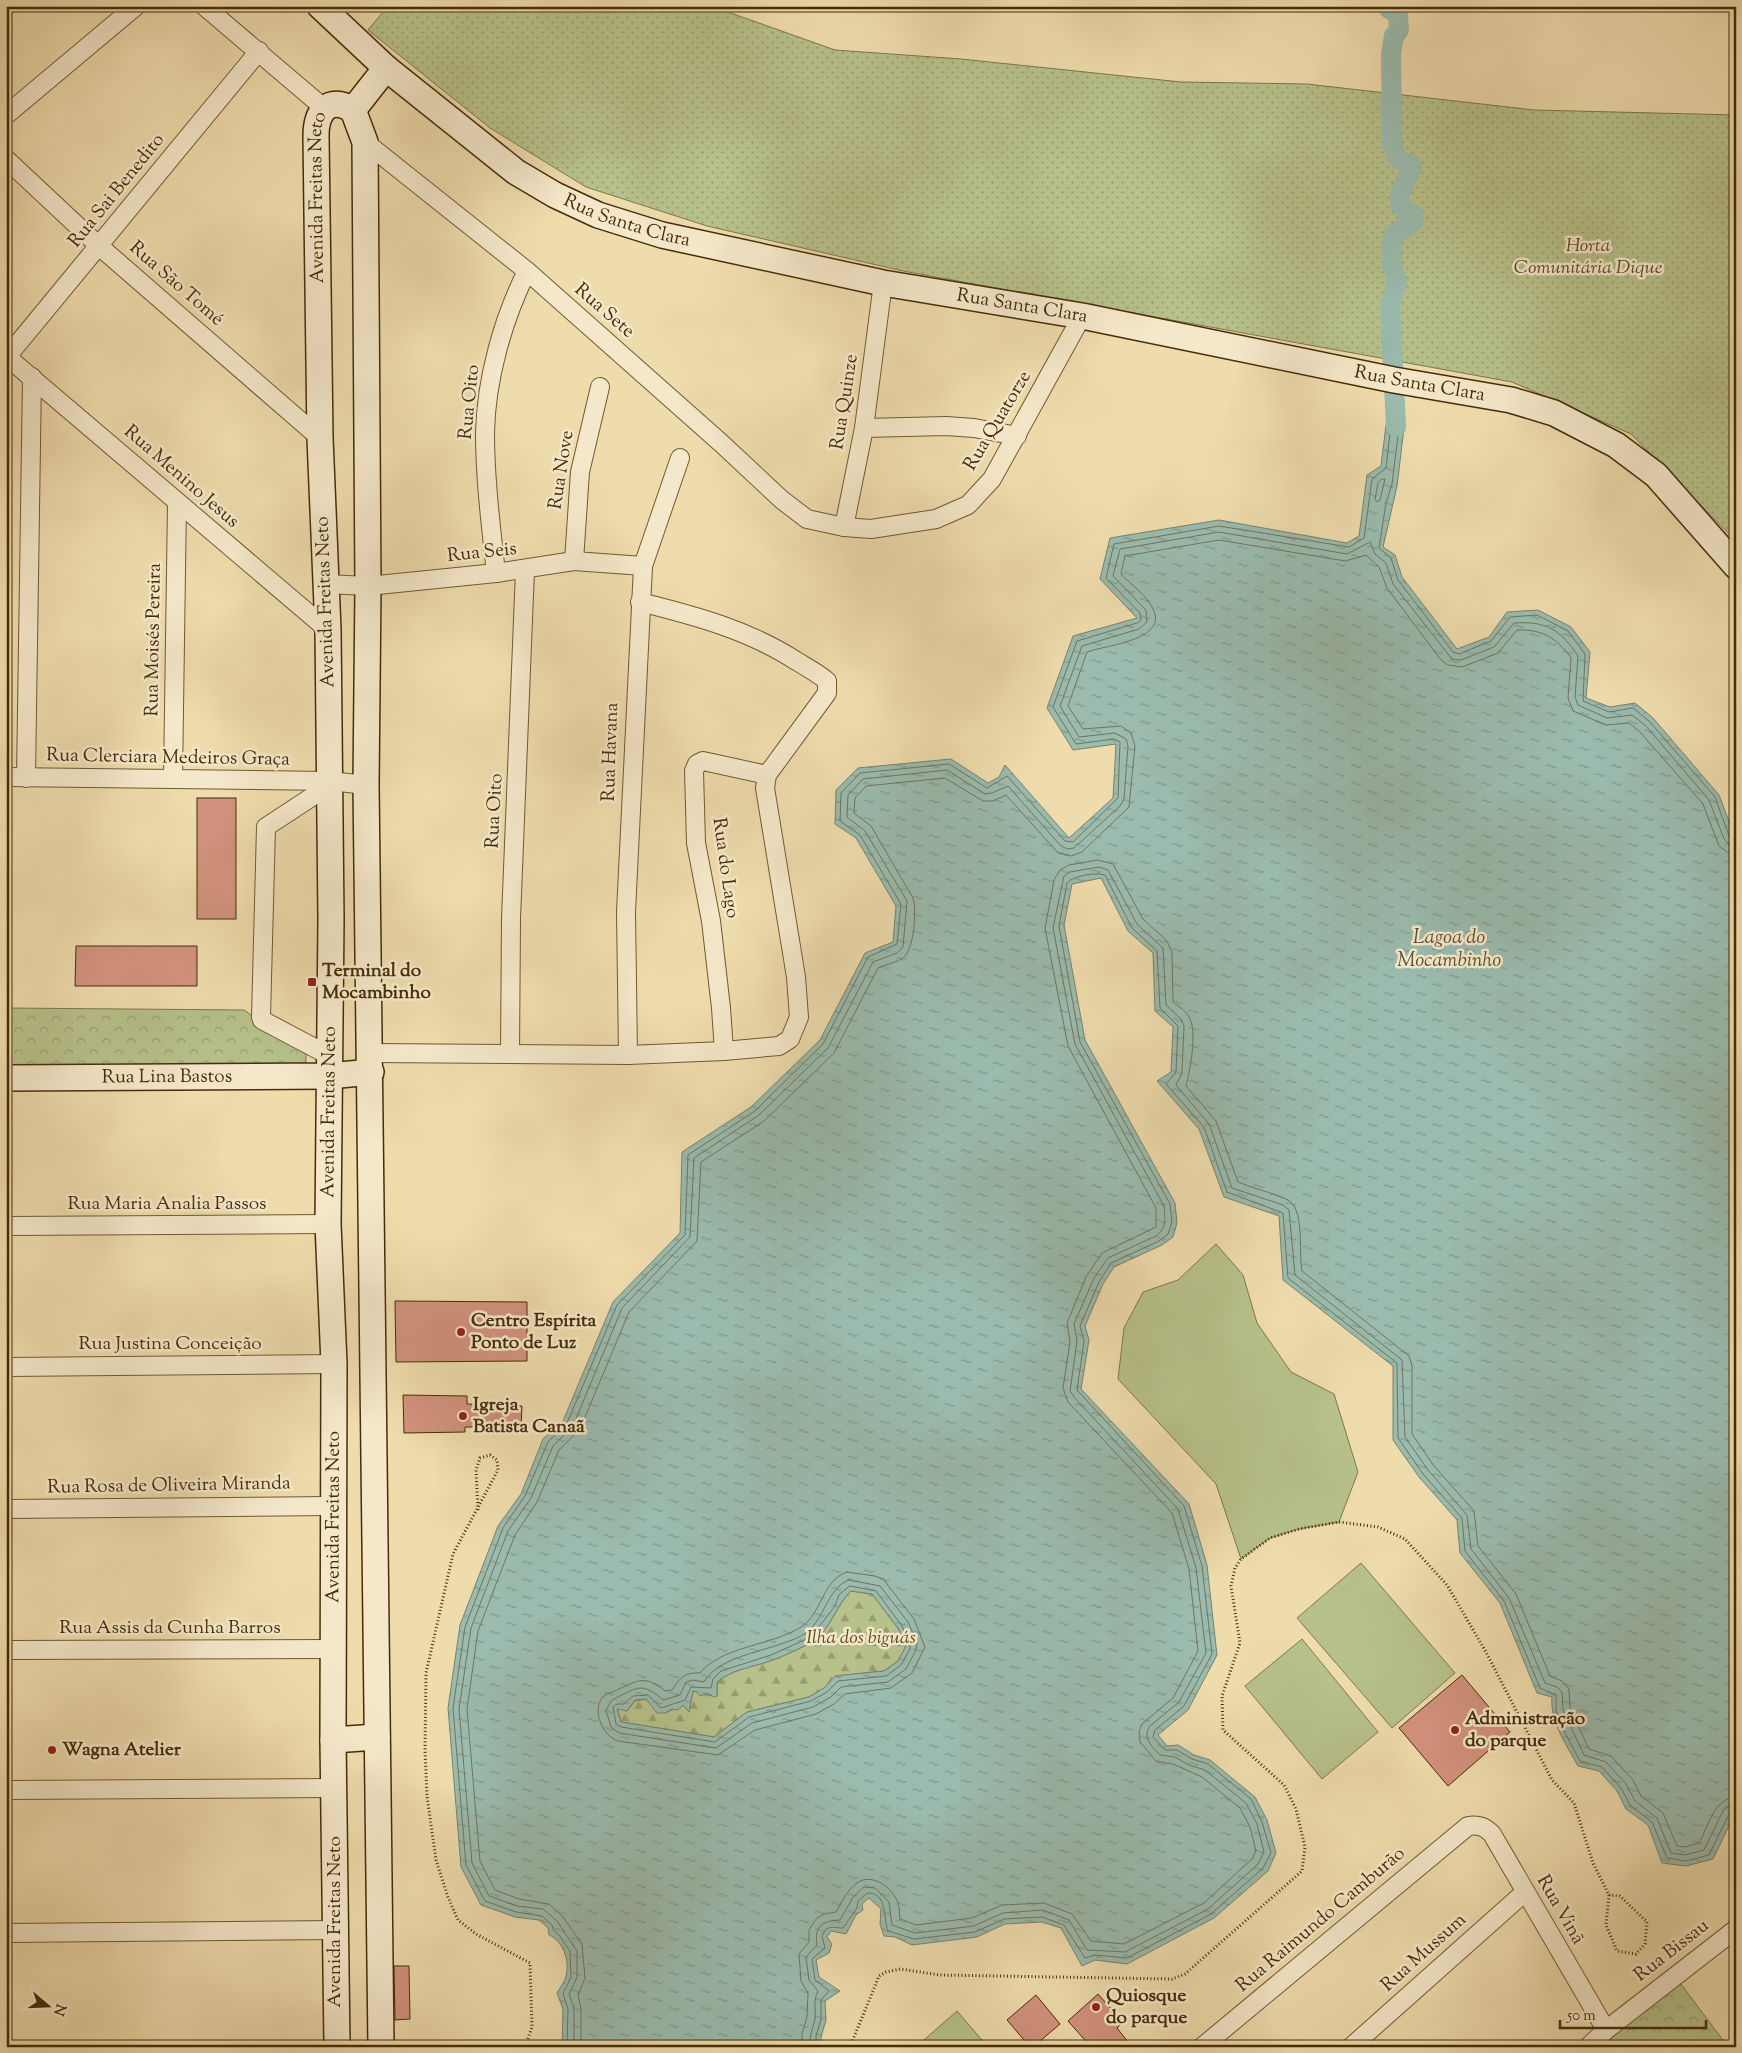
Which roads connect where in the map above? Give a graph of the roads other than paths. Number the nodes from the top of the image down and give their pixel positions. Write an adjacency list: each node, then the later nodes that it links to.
1 (136, 6): 8 (street)
2 (204, 6): 4 (street)
3 (320, 6): 5 (main road, Rua Santa Clara)
4 (259, 51): 6 (street); 11 (street, Rua Sai Benedito)
5 (386, 68): 7 (main road); 13 (main road, Rua Santa Clara)
6 (324, 108): 7 (main road, Avenida Freitas Neto); 20 (main road, Avenida Freitas Neto)
7 (353, 110): 9 (main road, Avenida Freitas Neto)
8 (6, 114)
9 (365, 142): 12 (street, Rua Sete); 31 (main road, Avenida Freitas Neto)
10 (6, 159): 11 (street, Rua São Tomé)
11 (99, 246): 15 (street, Rua Sai Benedito); 20 (street, Rua São Tomé)
12 (527, 271): 23 (street, Rua Sete); 29 (street, Rua Oito)
13 (883, 283): 14 (main road, Rua Santa Clara); 18 (street, Rua Quinze)
14 (1082, 316): 19 (street, Rua Quatorze); 27 (main road, Rua Santa Clara)
15 (7, 357): 16 (street, Rua Menino Jesus)
16 (32, 377): 22 (street, Rua Menino Jesus); 36 (street)
17 (600, 387): 25 (street, Rua Nove)
18 (864, 428): 19 (street); 24 (street, Rua Quinze)
19 (1017, 436): 24 (street, Rua Quatorze)
20 (320, 438): 30 (main road, Avenida Freitas Neto)
21 (680, 458): 26 (street, Rua Havana)
22 (178, 502): 33 (street, Rua Menino Jesus); 37 (street, Rua Moisés Pereira)
23 (807, 519): 24 (street, Rua Quatorze)
24 (844, 527)
25 (574, 561): 26 (street, Rua Seis); 28 (street, Rua Seis)
26 (643, 566): 32 (street, Rua Havana)
27 (1736, 566)
28 (525, 570): 29 (street, Rua Seis); 41 (street, Rua Oito)
29 (496, 573): 31 (street, Rua Seis)
30 (326, 584): 31 (street, Rua Seis); 33 (main road, Avenida Freitas Neto)
31 (368, 586): 39 (main road, Avenida Freitas Neto)
32 (640, 602): 34 (street); 42 (street, Rua Havana)
33 (328, 630): 38 (main road, Avenida Freitas Neto)
34 (767, 775): 40 (street); 40 (street, Rua do Lago)
35 (6, 777): 36 (street, Rua Clerciara Medeiros Graça)
36 (26, 778): 37 (street, Rua Clerciara Medeiros Graça)
37 (172, 779): 38 (street, Rua Clerciara Medeiros Graça)
38 (330, 783): 39 (street, Rua Clerciara Medeiros Graça); 44 (main road, Avenida Freitas Neto); 44 (street)
39 (366, 785): 43 (main road, Avenida Freitas Neto)
40 (724, 1051): 42 (street)
41 (510, 1054): 42 (street); 43 (street)
42 (628, 1055)
43 (370, 1062): 44 (main road, Rua Lina Bastos); 50 (main road, Avenida Freitas Neto)
44 (329, 1066): 45 (main road, Rua Lina Bastos); 46 (main road, Avenida Freitas Neto)
45 (6, 1078)
46 (328, 1224): 47 (street, Rua Maria Analia Passos); 48 (main road, Avenida Freitas Neto)
47 (6, 1226)
48 (334, 1364): 49 (street, Rua Justina Conceição); 51 (main road, Avenida Freitas Neto)
49 (6, 1367)
50 (374, 1455): 51 (main road); 56 (main road, Avenida Freitas Neto)
51 (332, 1457): 52 (main road, Avenida Freitas Neto)
52 (332, 1506): 53 (street, Rua Rosa de Oliveira Miranda); 54 (main road, Avenida Freitas Neto)
53 (6, 1509)
54 (334, 1649): 55 (street, Rua Assis da Cunha Barros); 57 (main road, Avenida Freitas Neto)
55 (6, 1650)
56 (377, 1737): 57 (main road); 67 (main road, Avenida Freitas Neto)
57 (333, 1740): 58 (main road, Avenida Freitas Neto)
58 (334, 1788): 59 (street); 63 (main road, Avenida Freitas Neto)
59 (6, 1790)
60 (1468, 1826): 61 (street, Rua Vinã); 68 (street, Rua Raimundo Camburão)
61 (1525, 1892): 65 (street, Rua Vinã); 69 (street, Rua Mussum)
62 (1736, 1929): 65 (street, Rua Bissau)
63 (336, 1930): 64 (street); 66 (main road, Avenida Freitas Neto)
64 (6, 1933)
65 (1606, 2030): 70 (street, Rua Bissau)
66 (337, 2047)
67 (381, 2047)
68 (1202, 2047)
69 (1351, 2047)
70 (1589, 2047)

